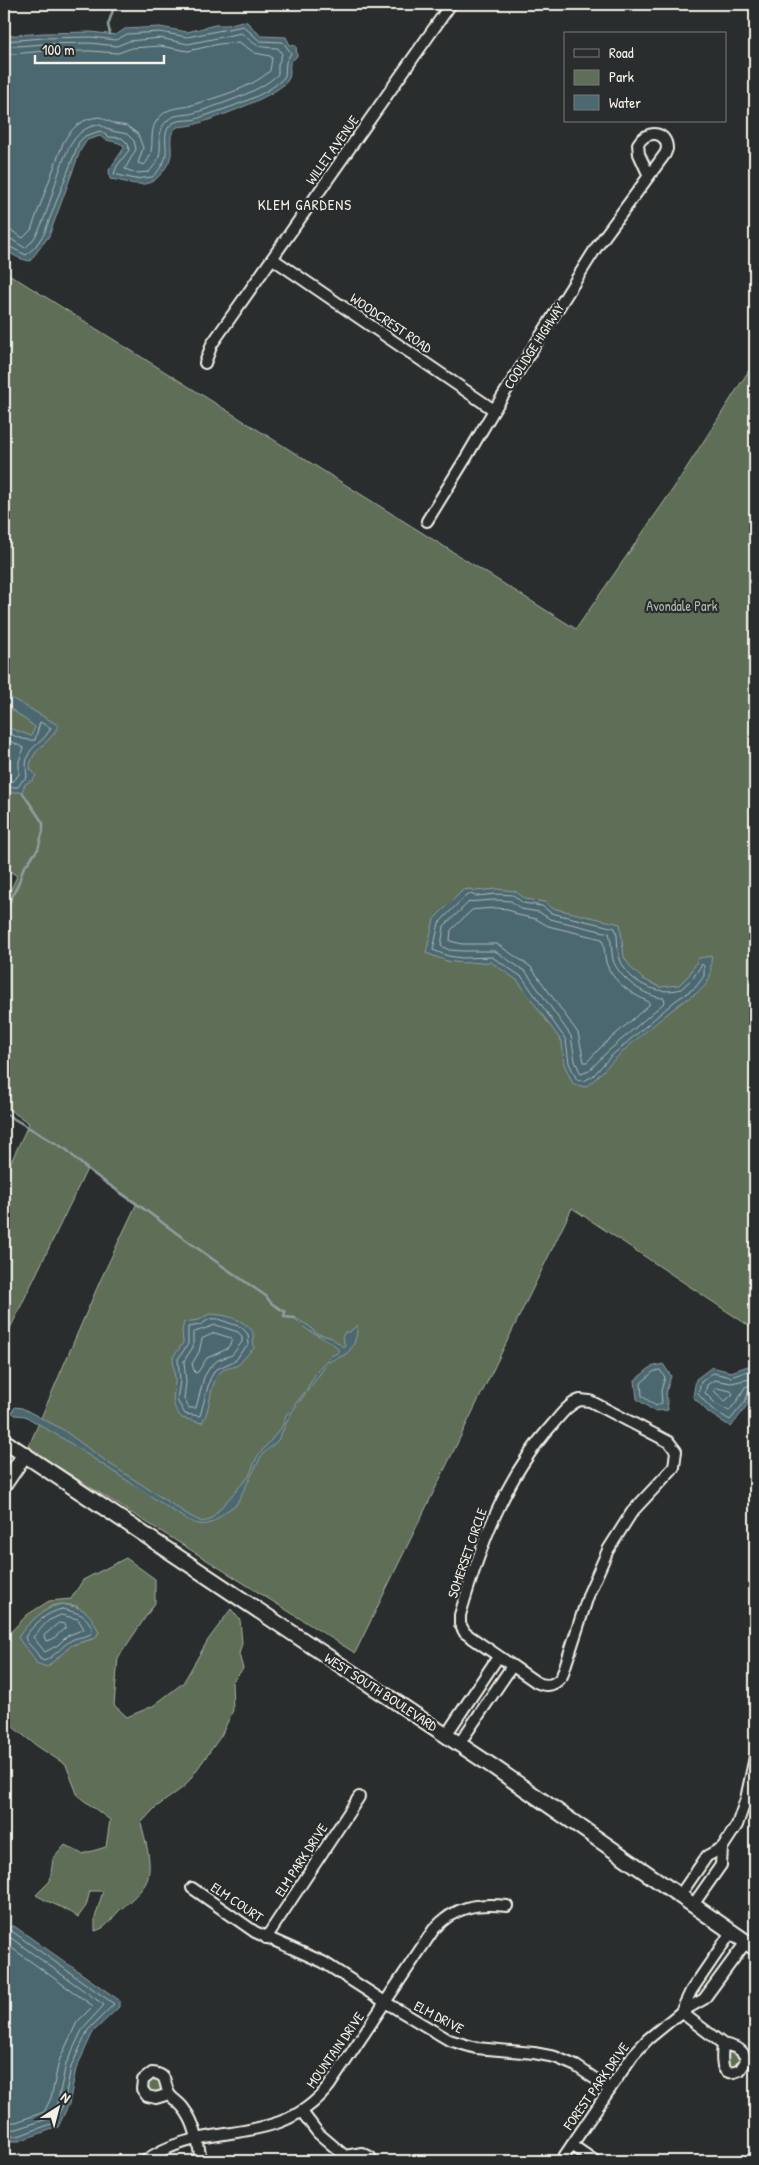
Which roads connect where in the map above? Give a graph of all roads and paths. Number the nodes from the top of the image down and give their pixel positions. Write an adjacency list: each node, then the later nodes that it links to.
1 (451, 4): 3 (street, WILLET AVENUE)
2 (649, 176): 5 (street, COOLIDGE HIGHWAY)
3 (272, 259): 4 (street, WILLET AVENUE); 5 (street, WOODCREST ROAD)
4 (205, 363)
5 (494, 410): 6 (street, COOLIDGE HIGHWAY)
6 (427, 521)
7 (4, 1441): 8 (main road, WEST SOUTH BOULEVARD)
8 (25, 1454): 9 (main road); 12 (main road, WEST SOUTH BOULEVARD)
9 (4, 1486)
10 (498, 1657): 11 (street, SOMERSET CIRCLE); 11 (street, SOMERSET CIRCLE); 12 (street)
11 (512, 1666): 13 (street)
12 (446, 1735): 13 (main road, WEST SOUTH BOULEVARD)
13 (459, 1744): 20 (main road, WEST SOUTH BOULEVARD)
14 (755, 1757): 16 (street)
15 (359, 1797): 24 (street, ELM PARK DRIVE)
16 (722, 1848): 17 (street); 18 (street)
17 (698, 1870): 18 (street); 20 (street)
18 (711, 1879): 21 (street)
19 (192, 1888): 24 (street, ELM COURT)
20 (680, 1895): 21 (main road, WEST SOUTH BOULEVARD)
21 (694, 1904): 23 (main road, WEST SOUTH BOULEVARD)
22 (506, 1906): 26 (street, MOUNTAIN DRIVE)
23 (732, 1931): 25 (main road, WEST SOUTH BOULEVARD); 27 (street, FOREST PARK DRIVE)
24 (266, 1938): 26 (street, ELM DRIVE)
25 (751, 1945): 27 (street, FOREST PARK DRIVE)
26 (385, 2002): 29 (street, ELM DRIVE); 31 (street, MOUNTAIN DRIVE)
27 (681, 2012): 28 (street); 29 (street, FOREST PARK DRIVE)
28 (723, 2044)
29 (610, 2089): 33 (street, FOREST PARK DRIVE)
30 (169, 2094): 32 (street)
31 (302, 2112): 32 (street, MOUNTAIN DRIVE); 34 (street)
32 (197, 2140): 35 (street, MOUNTAIN DRIVE); 36 (street)
33 (572, 2145): 38 (street, FOREST PARK DRIVE); 39 (street)
34 (345, 2159): 37 (street)
35 (145, 2161)
36 (201, 2161)
37 (372, 2161)
38 (561, 2161)
39 (595, 2161)

